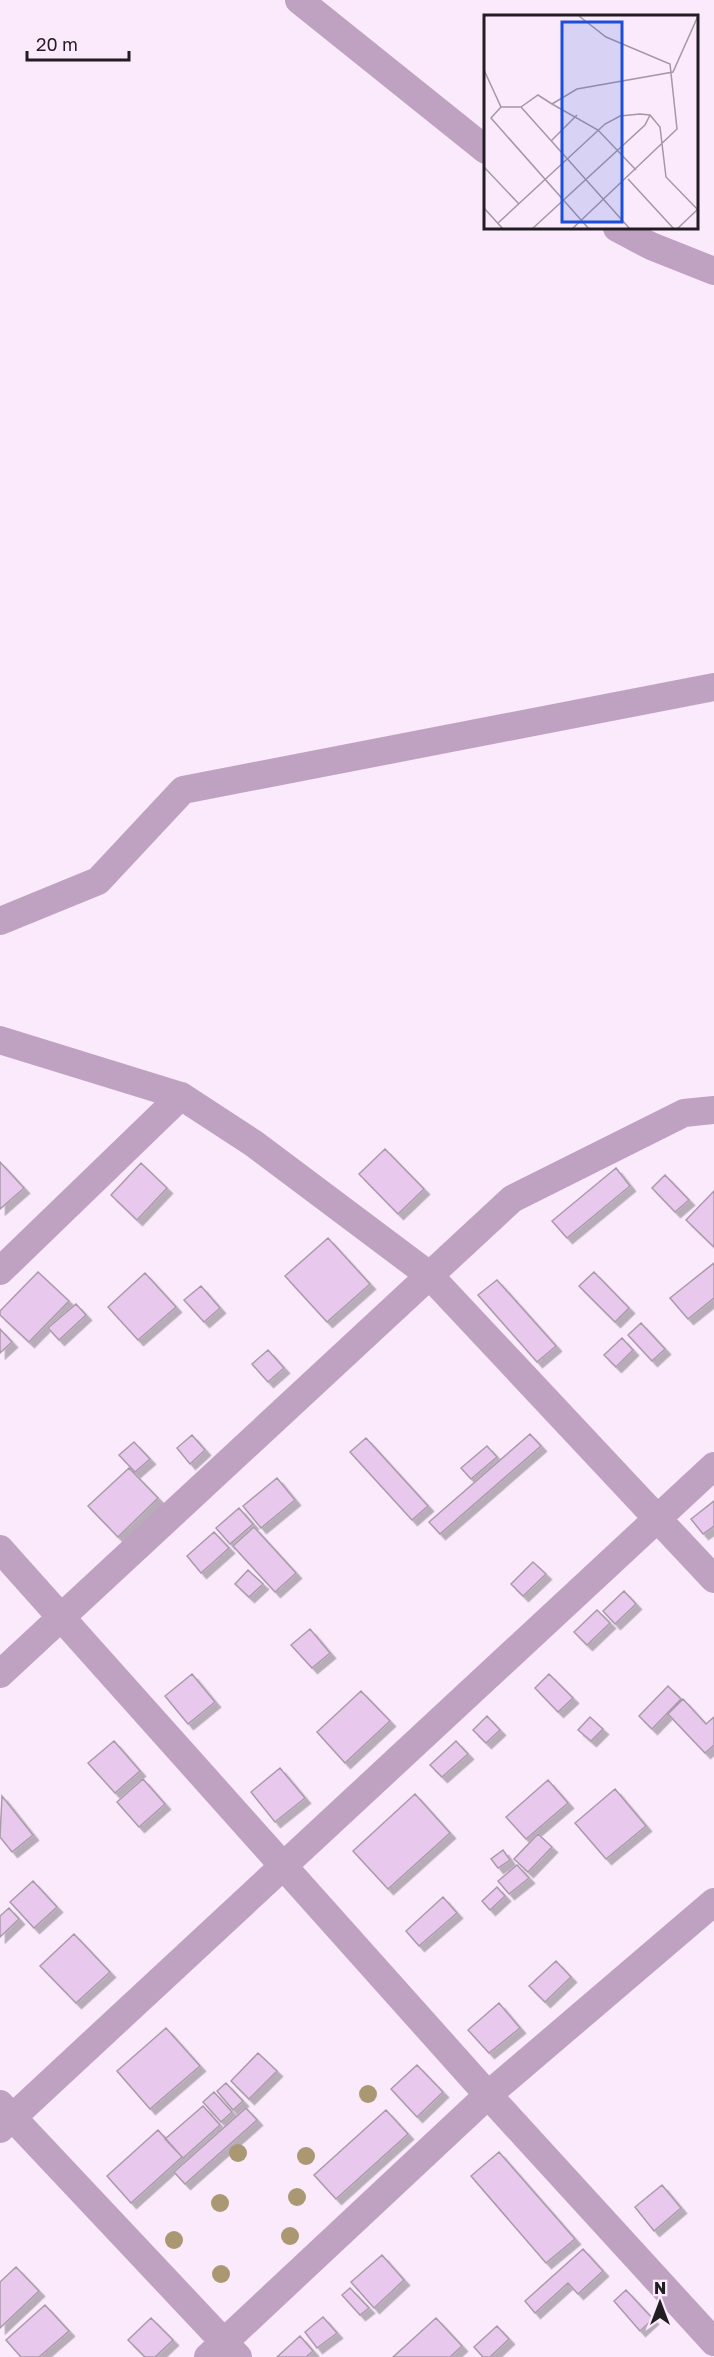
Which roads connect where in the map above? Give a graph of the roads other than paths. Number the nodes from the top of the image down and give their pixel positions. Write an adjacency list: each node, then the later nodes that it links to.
1 (298, 0): 2 (street)
2 (484, 148)
3 (621, 230): 4 (street)
4 (714, 271)
5 (714, 687): 6 (street)
6 (0, 921)
7 (0, 1040): 8 (street)
8 (180, 1095): 10 (street); 11 (street)
9 (714, 1110): 11 (street)
10 (0, 1271)
11 (429, 1275): 13 (street); 16 (street)
12 (714, 1466): 13 (street)
13 (658, 1519): 15 (street); 18 (street)
14 (0, 1549): 16 (street)
15 (714, 1579)
16 (62, 1616): 17 (street); 18 (street)
17 (0, 1674)
18 (284, 1867): 20 (street); 21 (street)
19 (714, 1902): 20 (street)
20 (488, 2096): 22 (street); 23 (street)
21 (4, 2117): 23 (street)
22 (714, 2342)
23 (223, 2352)

